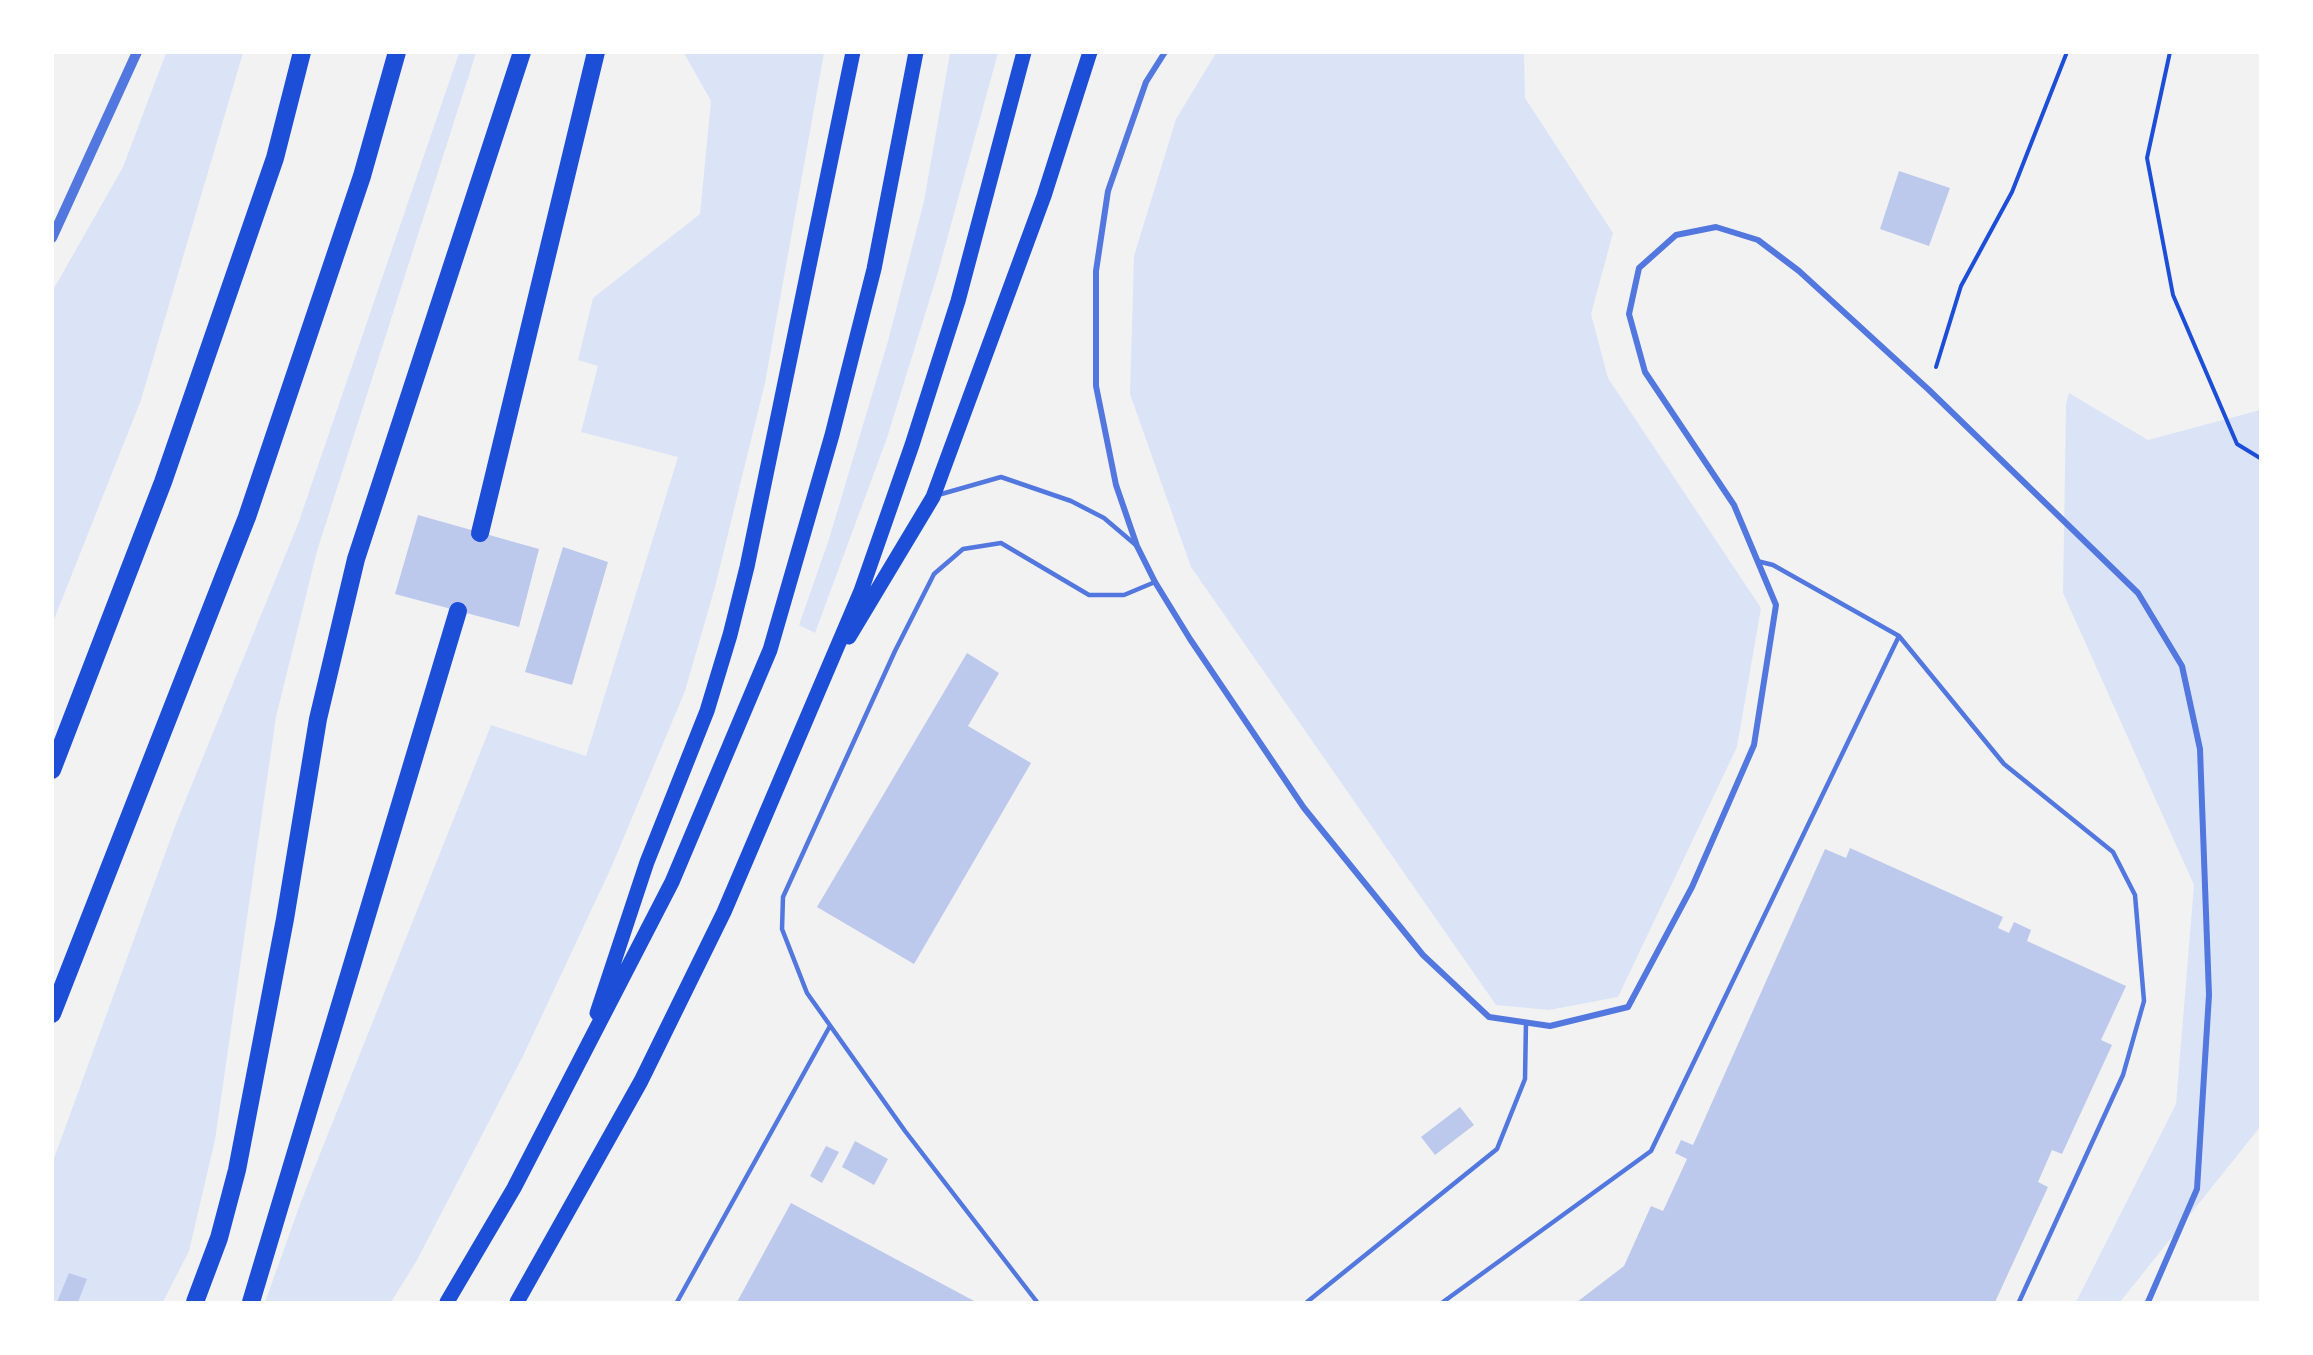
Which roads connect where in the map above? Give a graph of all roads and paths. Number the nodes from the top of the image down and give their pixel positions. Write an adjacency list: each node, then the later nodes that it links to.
1 (137, 52): 13 (street)
2 (302, 52): 24 (highway)
3 (397, 52): 25 (highway)
4 (522, 52): 29 (highway)
5 (596, 52): 17 (highway)
6 (853, 52): 28 (main road)
7 (916, 52): 28 (main road)
8 (1024, 52): 23 (main road)
9 (1090, 52): 16 (main road)
10 (1165, 52): 18 (street)
11 (2067, 52): 14 (path)
12 (2170, 52): 15 (path)
13 (52, 238)
14 (1929, 390): 19 (street); 38 (street)
15 (2260, 458)
16 (933, 497): 18 (lane); 23 (main road)
17 (480, 533)
18 (1137, 546): 20 (street)
19 (1756, 560): 22 (lane); 26 (street)
20 (1155, 582): 26 (street); 27 (lane)
21 (458, 611): 30 (highway)
22 (1899, 636): 36 (lane); 37 (lane)
23 (815, 694): 32 (main road)
24 (52, 770)
25 (52, 1014)
26 (1526, 1022): 35 (lane)
27 (830, 1026): 33 (lane); 34 (lane)
28 (581, 1063): 31 (main road)
29 (195, 1302)
30 (251, 1302)
31 (447, 1302)
32 (517, 1302)
33 (677, 1302)
34 (1037, 1302)
35 (1307, 1302)
36 (1443, 1302)
37 (2019, 1302)
38 (2148, 1302)

